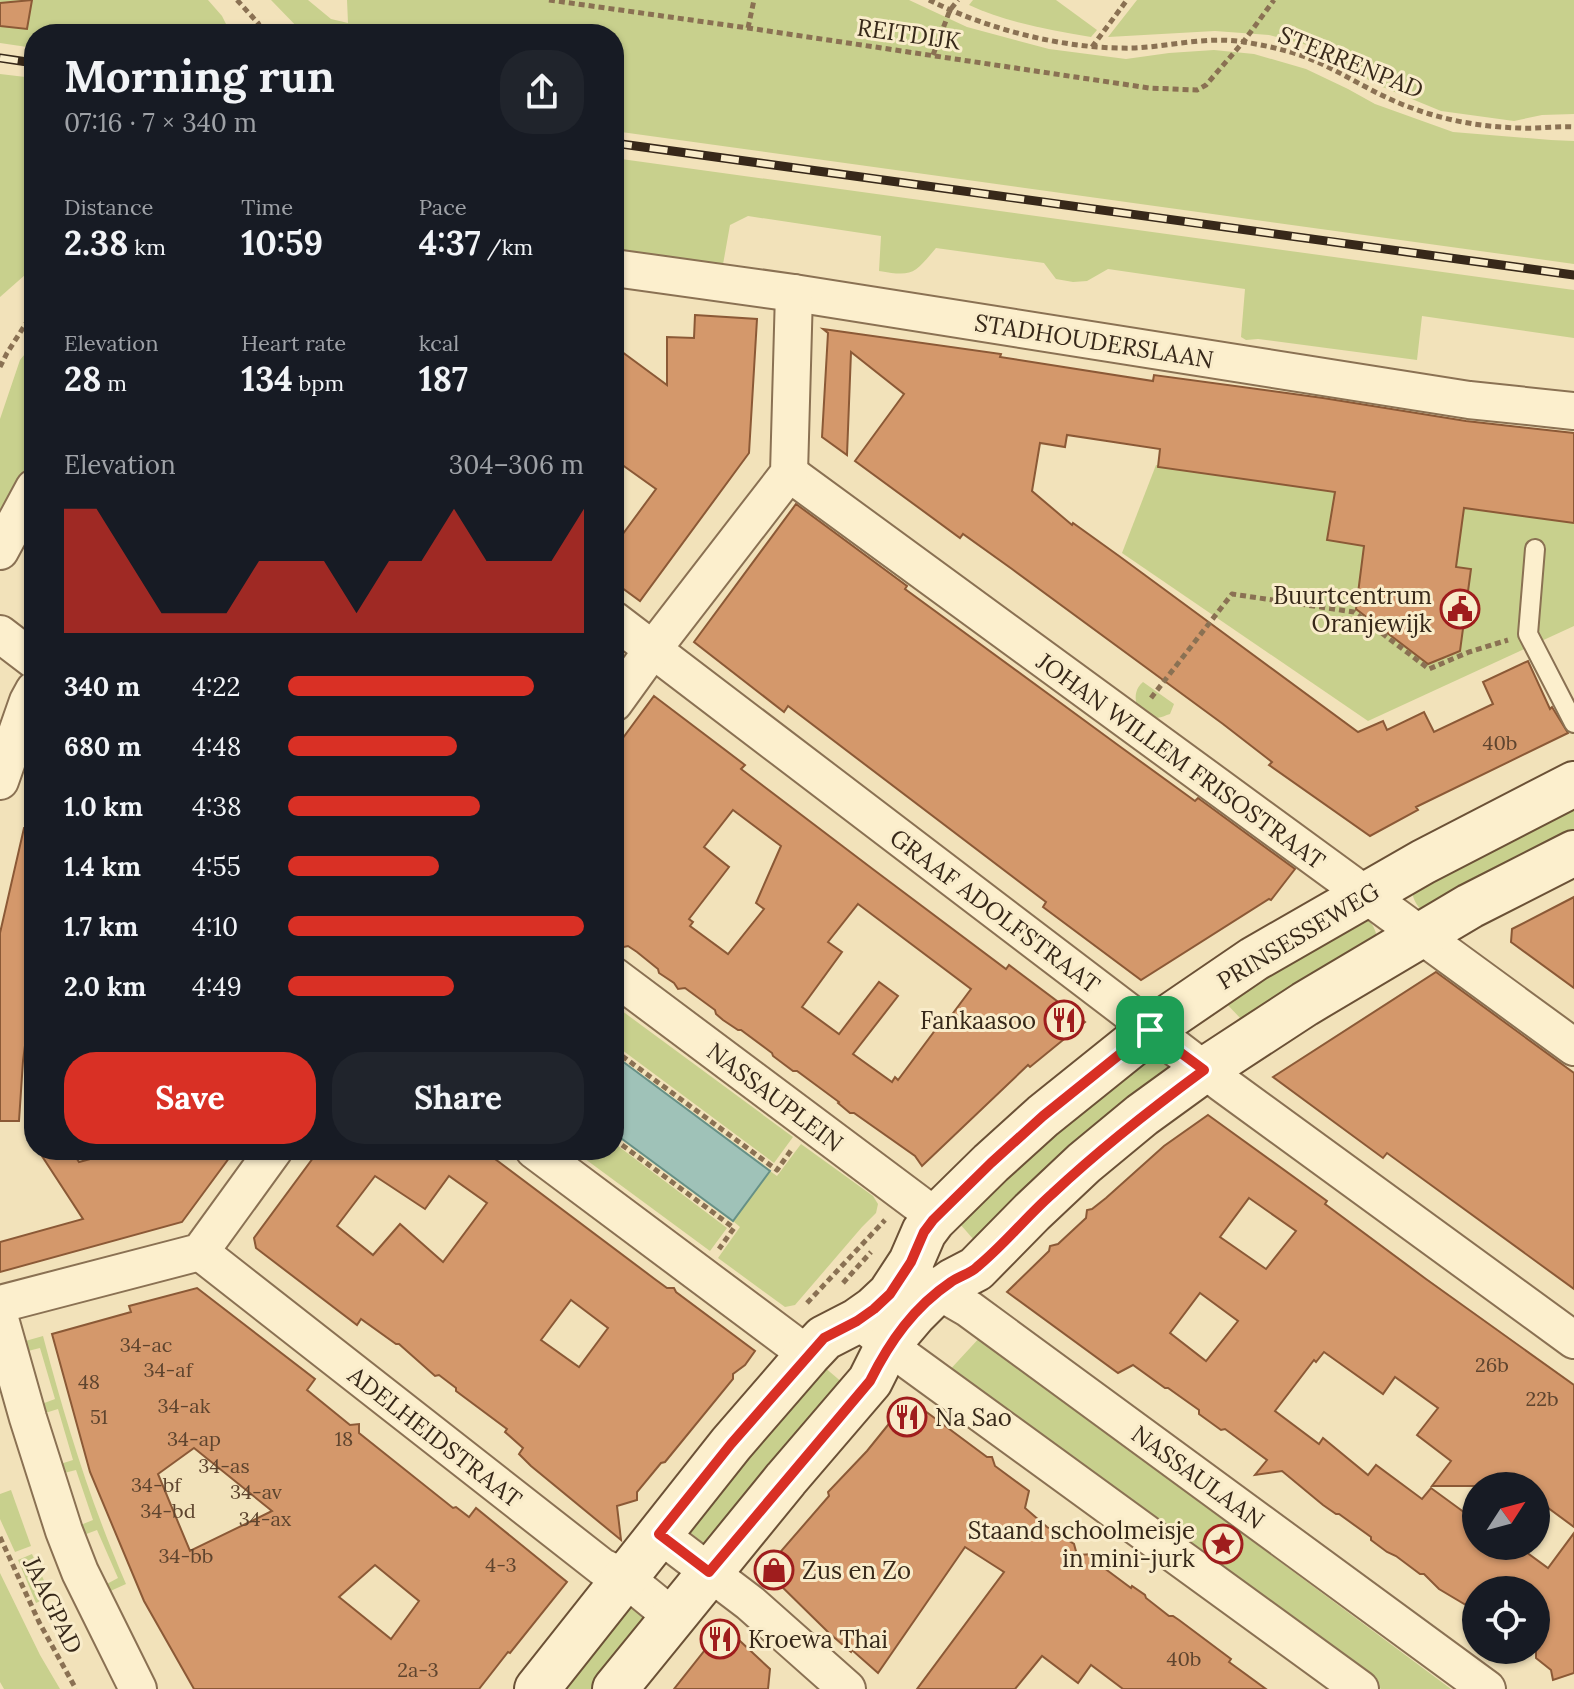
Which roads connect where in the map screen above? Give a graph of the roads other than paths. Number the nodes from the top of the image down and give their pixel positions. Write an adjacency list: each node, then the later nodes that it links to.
1 (624, 269): 2 (street, STADHOUDERSLAAN)
2 (794, 293): 3 (street, STADHOUDERSLAAN); 4 (street)
3 (1574, 411)
4 (789, 473): 10 (street); 18 (street, JOHAN WILLEM FRISOSTRAAT)
5 (24, 507): 7 (street)
6 (1535, 549): 14 (lane)
7 (0, 551)
8 (624, 627): 10 (street, GRAAF ADOLFSTRAAT)
9 (0, 634): 11 (street)
10 (653, 649): 12 (street); 21 (street, GRAAF ADOLFSTRAAT)
11 (24, 652)
12 (624, 689)
13 (24, 712): 15 (street)
14 (1574, 723)
15 (0, 781)
16 (1574, 784): 18 (street, PRINSESSEWEG)
17 (1574, 853): 19 (street, PRINSESSEWEG)
18 (1365, 895): 19 (street, JOHAN WILLEM FRISOSTRAAT); 21 (street, PRINSESSEWEG)
19 (1421, 934): 22 (street, JOHAN WILLEM FRISOSTRAAT); 23 (street, PRINSESSEWEG)
20 (624, 983): 26 (street, NASSAUPLEIN)
21 (1150, 1030): 23 (street, GRAAF ADOLFSTRAAT); 26 (street, PRINSESSEWEG)
22 (1574, 1047)
23 (1204, 1070): 28 (street, PRINSESSEWEG); 32 (street, GRAAF ADOLFSTRAAT)
24 (267, 1160): 27 (street)
25 (547, 1160): 33 (street)
26 (936, 1217): 28 (street, PRINSESSEWEG)
27 (200, 1252): 29 (street); 36 (street, ADELHEIDSTRAAT)
28 (922, 1281): 31 (street, PRINSESSEWEG); 43 (street, NASSAULAAN)
29 (0, 1304)
30 (0, 1319): 38 (street)
31 (874, 1333): 33 (street, PRINSESSEWEG); 35 (street, PRINSESSEWEG); 42 (street)
32 (1574, 1340)
33 (808, 1355): 34 (street, PRINSESSEWEG)
34 (659, 1534): 35 (street); 36 (street, PRINSESSEWEG)
35 (709, 1572): 37 (street, PRINSESSEWEG); 41 (street)
36 (624, 1577): 37 (street, ADELHEIDSTRAAT); 39 (street, PRINSESSEWEG)
37 (673, 1617): 40 (street, PRINSESSEWEG)
38 (138, 1689)
39 (537, 1689)
40 (615, 1689)
41 (847, 1689)
42 (1360, 1689)
43 (1487, 1689)

